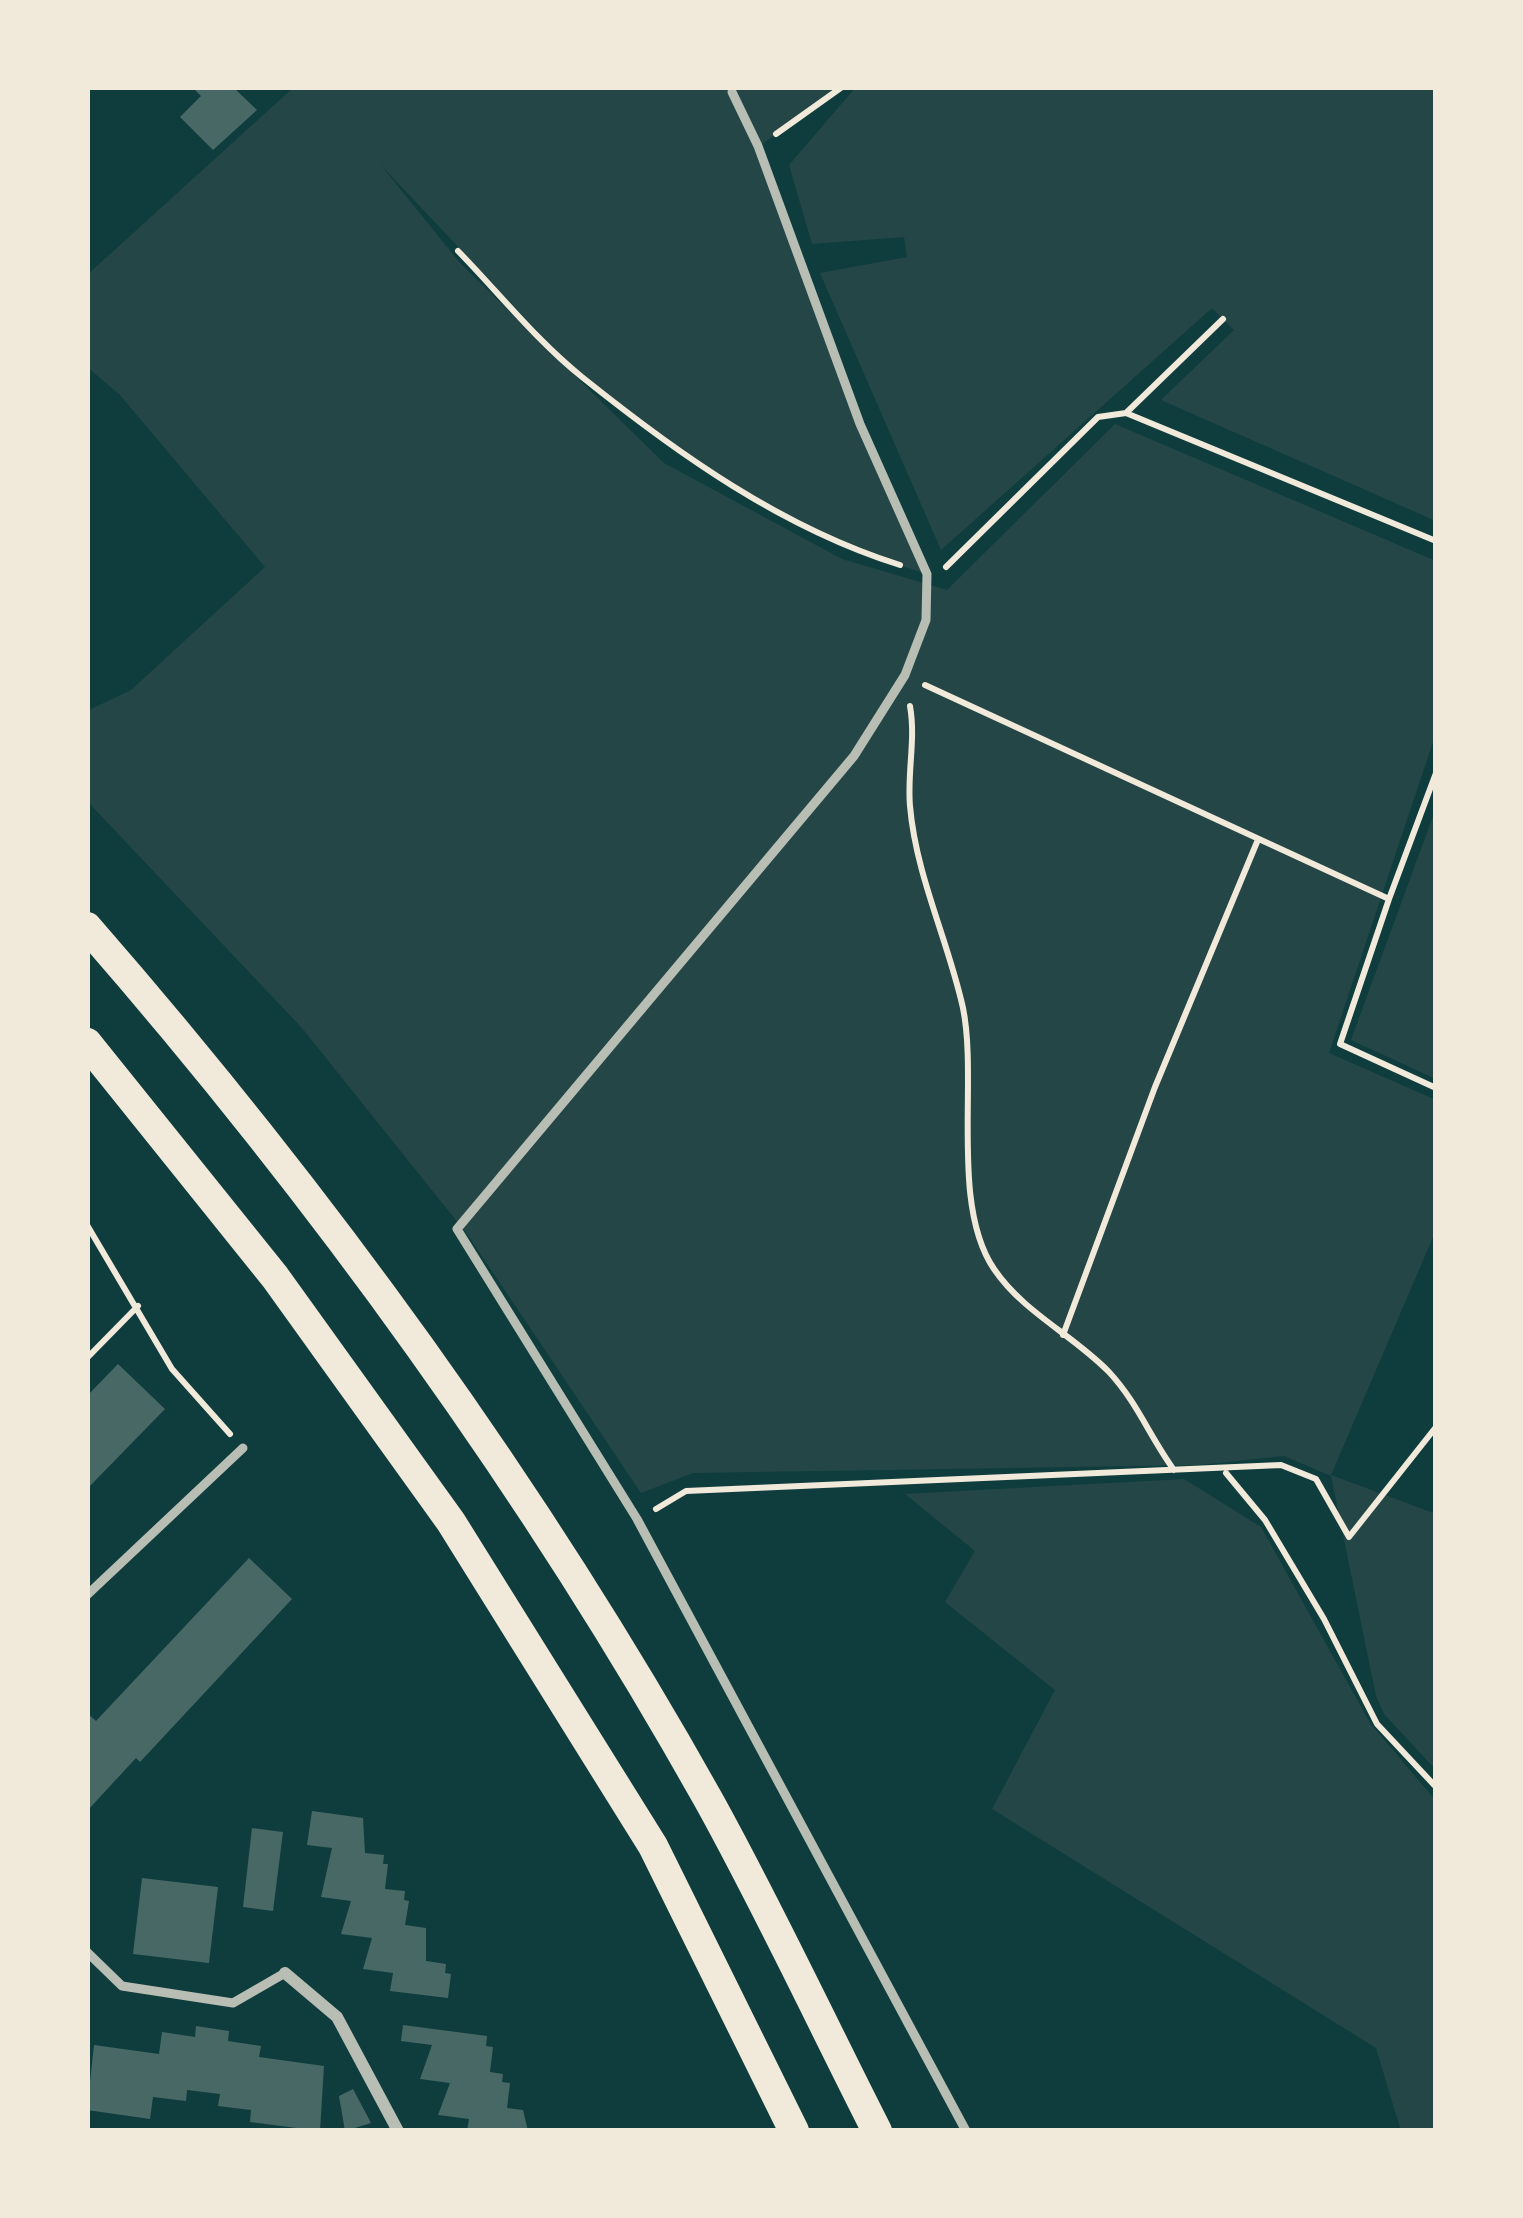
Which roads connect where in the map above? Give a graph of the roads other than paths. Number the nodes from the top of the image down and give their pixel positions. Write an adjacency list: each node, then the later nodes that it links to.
1 (732, 92): 11 (lane)
2 (87, 927): 10 (highway)
3 (87, 1043): 9 (highway)
4 (243, 1448): 5 (lane)
5 (87, 1594)
6 (87, 1952): 7 (lane)
7 (285, 1972): 8 (street)
8 (398, 2131)
9 (794, 2131)
10 (877, 2131)
11 (966, 2131)

